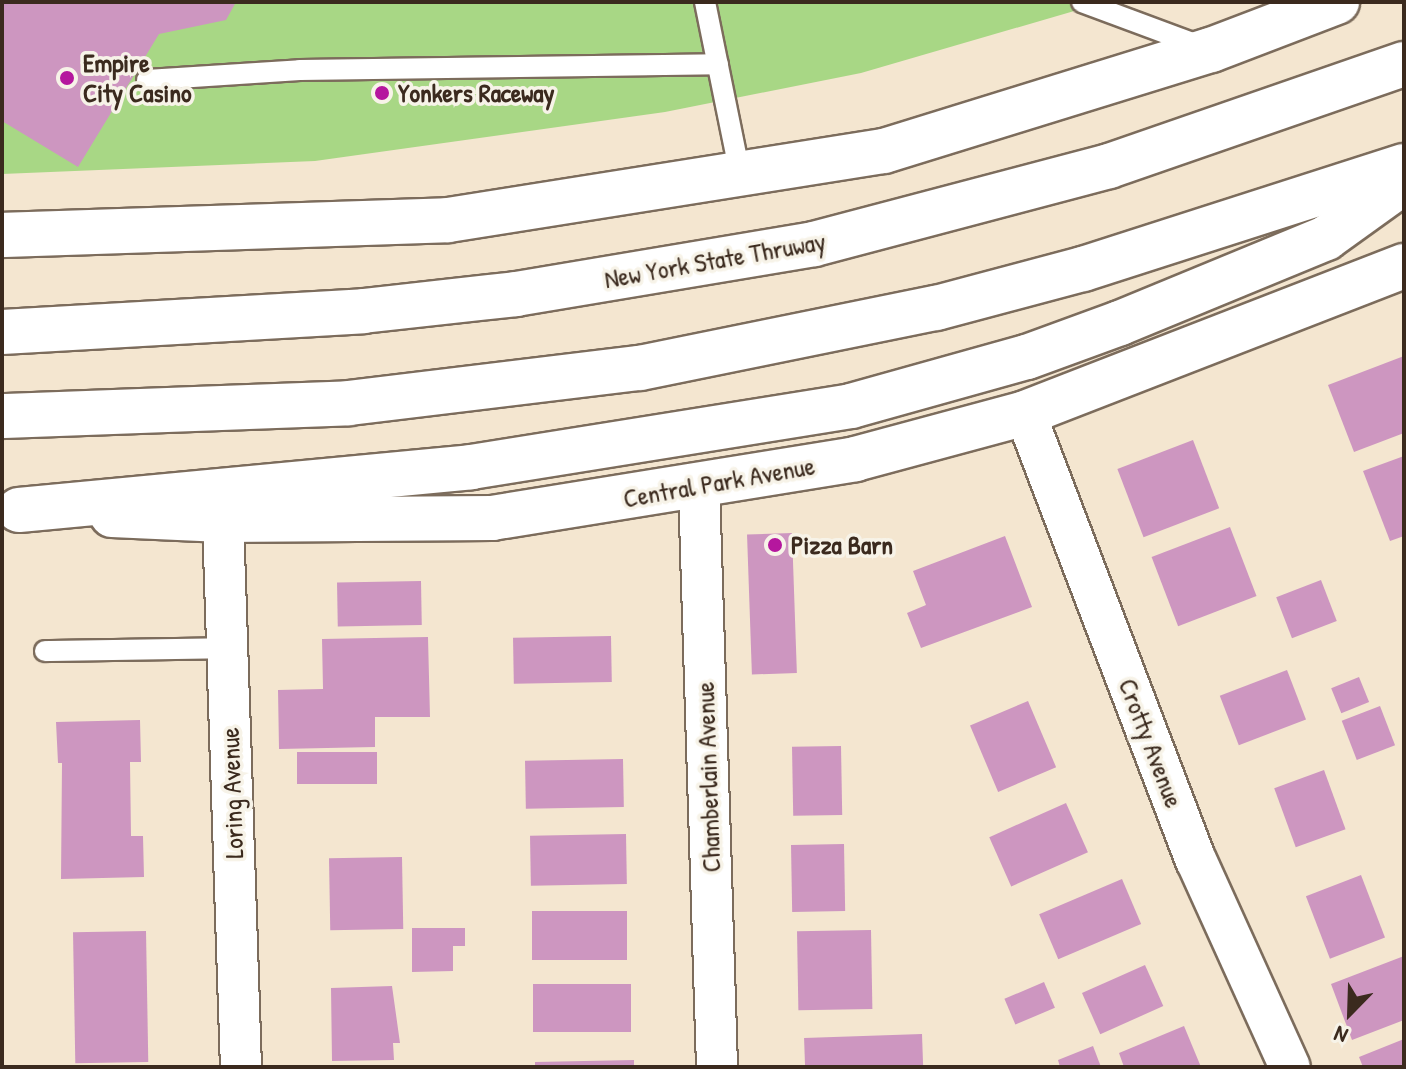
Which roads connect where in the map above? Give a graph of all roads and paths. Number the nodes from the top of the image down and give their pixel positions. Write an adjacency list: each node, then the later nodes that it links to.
1 (705, 2): 5 (lane)
2 (1082, 2): 4 (lane)
3 (1337, 2): 4 (main road)
4 (1211, 50): 9 (main road)
5 (718, 64): 7 (lane); 9 (lane)
6 (1404, 64): 13 (main road, New York State Thruway)
7 (147, 80)
8 (1404, 166): 15 (main road)
9 (740, 174): 11 (main road)
10 (1404, 182): 17 (main road)
11 (2, 235)
12 (1404, 266): 14 (main road, Central Park Avenue)
13 (2, 332)
14 (1025, 413): 16 (main road, Central Park Avenue); 23 (street, Crotty Avenue)
15 (2, 416)
16 (699, 487): 18 (main road, Central Park Avenue); 22 (street, Chamberlain Avenue)
17 (10, 510): 18 (main road, Central Park Avenue)
18 (223, 520): 19 (street, Loring Avenue)
19 (228, 648): 20 (lane); 21 (street, Loring Avenue)
20 (45, 651)
21 (241, 1067)
22 (717, 1067)
23 (1290, 1067)

